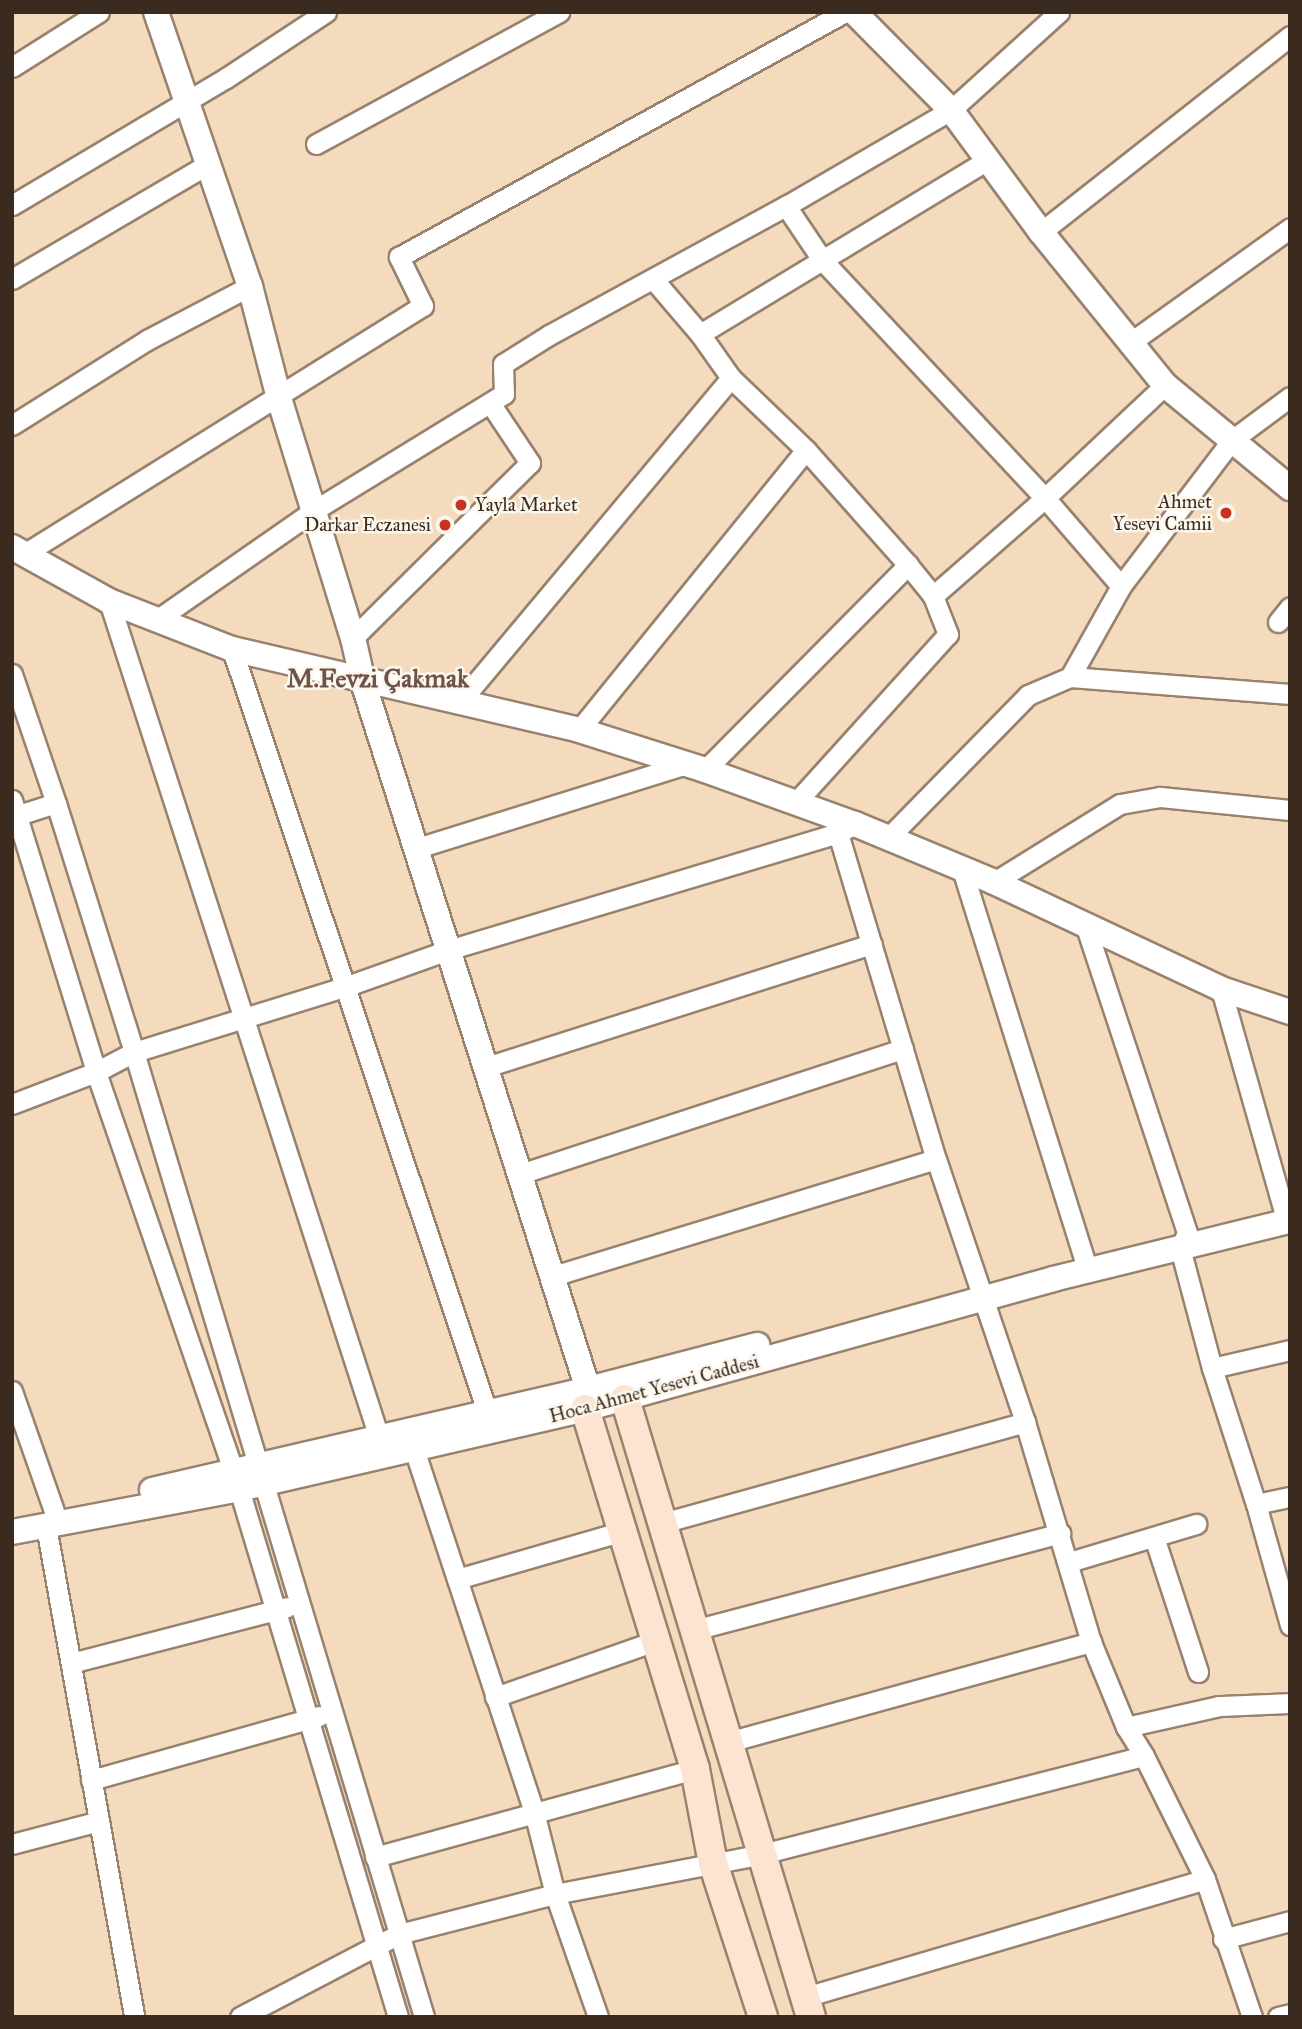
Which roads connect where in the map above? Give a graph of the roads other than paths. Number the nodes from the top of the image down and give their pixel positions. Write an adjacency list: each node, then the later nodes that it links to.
1 (99, 12): 9 (street)
2 (156, 12): 10 (street)
3 (326, 12): 10 (street)
4 (559, 12): 12 (street)
5 (845, 12): 28 (street)
6 (854, 12): 11 (street)
7 (1059, 12): 11 (street)
8 (1290, 36): 18 (street)
9 (12, 66)
10 (186, 102): 14 (street); 15 (street)
11 (951, 110): 13 (street); 16 (street)
12 (316, 144)
13 (987, 160): 18 (street); 19 (street)
14 (208, 164): 20 (street); 22 (street)
15 (12, 205)
16 (786, 206): 19 (street); 21 (street)
17 (1290, 228): 24 (street)
18 (1041, 232): 24 (street)
19 (823, 261): 23 (street); 34 (street)
20 (12, 279)
21 (653, 279): 23 (street); 29 (street)
22 (250, 286): 28 (street); 30 (street)
23 (700, 334): 25 (street)
24 (1131, 342): 26 (street)
25 (732, 378): 32 (street); 48 (street)
26 (1166, 385): 31 (street); 34 (street)
27 (1290, 397): 31 (street)
28 (279, 398): 35 (street); 36 (street)
29 (490, 403): 35 (street); 42 (street)
30 (12, 425)
31 (1232, 440): 33 (street); 38 (street)
32 (806, 450): 37 (street); 49 (street)
33 (1290, 488)
34 (1045, 498): 38 (street); 39 (street)
35 (313, 511): 41 (street); 42 (street)
36 (18, 551): 40 (street)
37 (908, 565): 39 (street); 50 (street)
38 (1121, 586): 45 (street)
39 (933, 596): 52 (street)
40 (109, 601): 41 (street); 66 (street)
41 (155, 621): 43 (street)
42 (353, 638): 46 (street)
43 (232, 649): 46 (street); 63 (street)
44 (12, 674): 51 (street)
45 (1070, 677): 47 (street); 56 (street)
46 (363, 681): 48 (street); 57 (street)
47 (1290, 694)
48 (459, 703): 49 (street)
49 (579, 730): 50 (street)
50 (696, 767): 52 (street); 57 (street)
51 (56, 803): 54 (street); 68 (street)
52 (796, 803): 55 (street)
53 (1290, 810): 59 (street)
54 (14, 811): 70 (street)
55 (847, 829): 56 (street); 61 (street); 62 (street)
56 (888, 838): 58 (street)
57 (417, 848): 62 (street)
58 (962, 869): 59 (street); 76 (street)
59 (994, 882): 60 (street)
60 (1085, 924): 64 (street); 75 (street)
61 (872, 944): 67 (street); 69 (street)
62 (448, 950): 63 (street); 69 (street)
63 (347, 986): 66 (street); 84 (street)
64 (1221, 989): 65 (street); 74 (street)
65 (1290, 1012)
66 (243, 1019): 68 (street); 86 (street)
67 (903, 1049): 72 (street); 73 (street)
68 (134, 1052): 70 (street); 88 (street)
69 (486, 1066): 73 (street)
70 (96, 1072): 71 (street); 88 (street)
71 (12, 1104)
72 (936, 1159): 77 (street); 78 (street)
73 (520, 1174): 77 (street)
74 (1288, 1215): 75 (street, Hoca Ahmet Yesevi Caddesi)
75 (1184, 1241): 76 (street, Hoca Ahmet Yesevi Caddesi); 78 (street, Hoca Ahmet Yesevi Caddesi); 80 (street)
76 (1084, 1259): 78 (street, Hoca Ahmet Yesevi Caddesi)
77 (553, 1276): 82 (street)
78 (980, 1293): 82 (street, Hoca Ahmet Yesevi Caddesi); 83 (street, Hoca Ahmet Yesevi Caddesi); 85 (street)
79 (1290, 1350): 80 (street)
80 (1212, 1368): 90 (street)
81 (12, 1391): 92 (street)
82 (587, 1399): 83 (street, Hoca Ahmet Yesevi Caddesi); 84 (street, Hoca Ahmet Yesevi Caddesi); 87 (street, Hoca Ahmet Yesevi Caddesi); 95 (main road)
83 (625, 1399): 93 (main road)
84 (487, 1411): 86 (street, Hoca Ahmet Yesevi Caddesi)
85 (1025, 1422): 93 (street); 97 (street)
86 (382, 1445): 87 (street, Hoca Ahmet Yesevi Caddesi); 88 (street, Hoca Ahmet Yesevi Caddesi)
87 (414, 1449): 100 (street)
88 (248, 1476): 92 (street, Hoca Ahmet Yesevi Caddesi); 101 (street); 102 (street)
89 (1290, 1497): 90 (street)
90 (1256, 1504): 103 (street)
91 (12, 1519): 92 (street, Hoca Ahmet Yesevi Caddesi)
92 (50, 1519): 96 (street, Hoca Ahmet Yesevi Caddesi); 107 (street)
93 (662, 1523): 104 (main road)
94 (1196, 1524): 98 (street)
95 (623, 1531): 100 (street); 105 (main road)
96 (12, 1532)
97 (1060, 1533): 99 (street); 104 (street)
98 (1154, 1537): 99 (street); 108 (street)
99 (1069, 1562): 106 (street)
100 (457, 1579): 109 (street)
101 (299, 1604): 102 (street); 111 (street)
102 (275, 1611): 107 (street); 112 (street)
103 (1289, 1620)
104 (694, 1630): 114 (main road)
105 (658, 1640): 109 (street); 116 (main road)
106 (1091, 1642): 113 (street); 114 (street)
107 (71, 1663): 117 (street)
108 (1198, 1672)
109 (495, 1697): 118 (street)
110 (1290, 1703): 113 (street)
111 (332, 1712): 112 (street); 122 (street)
112 (308, 1719): 117 (street); 129 (street)
113 (1126, 1727): 115 (street)
114 (728, 1742): 121 (main road)
115 (1144, 1756): 121 (street); 124 (street)
116 (695, 1769): 118 (street); 123 (main road)
117 (92, 1780): 119 (street)
118 (535, 1813): 122 (street); 125 (street)
119 (99, 1821): 120 (street); 132 (street)
120 (12, 1844)
121 (762, 1854): 123 (street); 130 (main road)
122 (375, 1857): 127 (street)
123 (713, 1863): 125 (street); 137 (main road)
124 (1205, 1879): 128 (street); 130 (street)
125 (555, 1894): 127 (street); 136 (street)
126 (1290, 1921): 128 (street)
127 (399, 1934): 129 (street); 135 (street)
128 (1223, 1939): 138 (street)
129 (377, 1948): 133 (street); 134 (street)
130 (808, 2007)
131 (1290, 2014): 139 (street)
132 (134, 2017)
133 (240, 2017)
134 (398, 2017)
135 (424, 2017)
136 (598, 2017)
137 (763, 2017)
138 (1252, 2017)
139 (1278, 2017)

